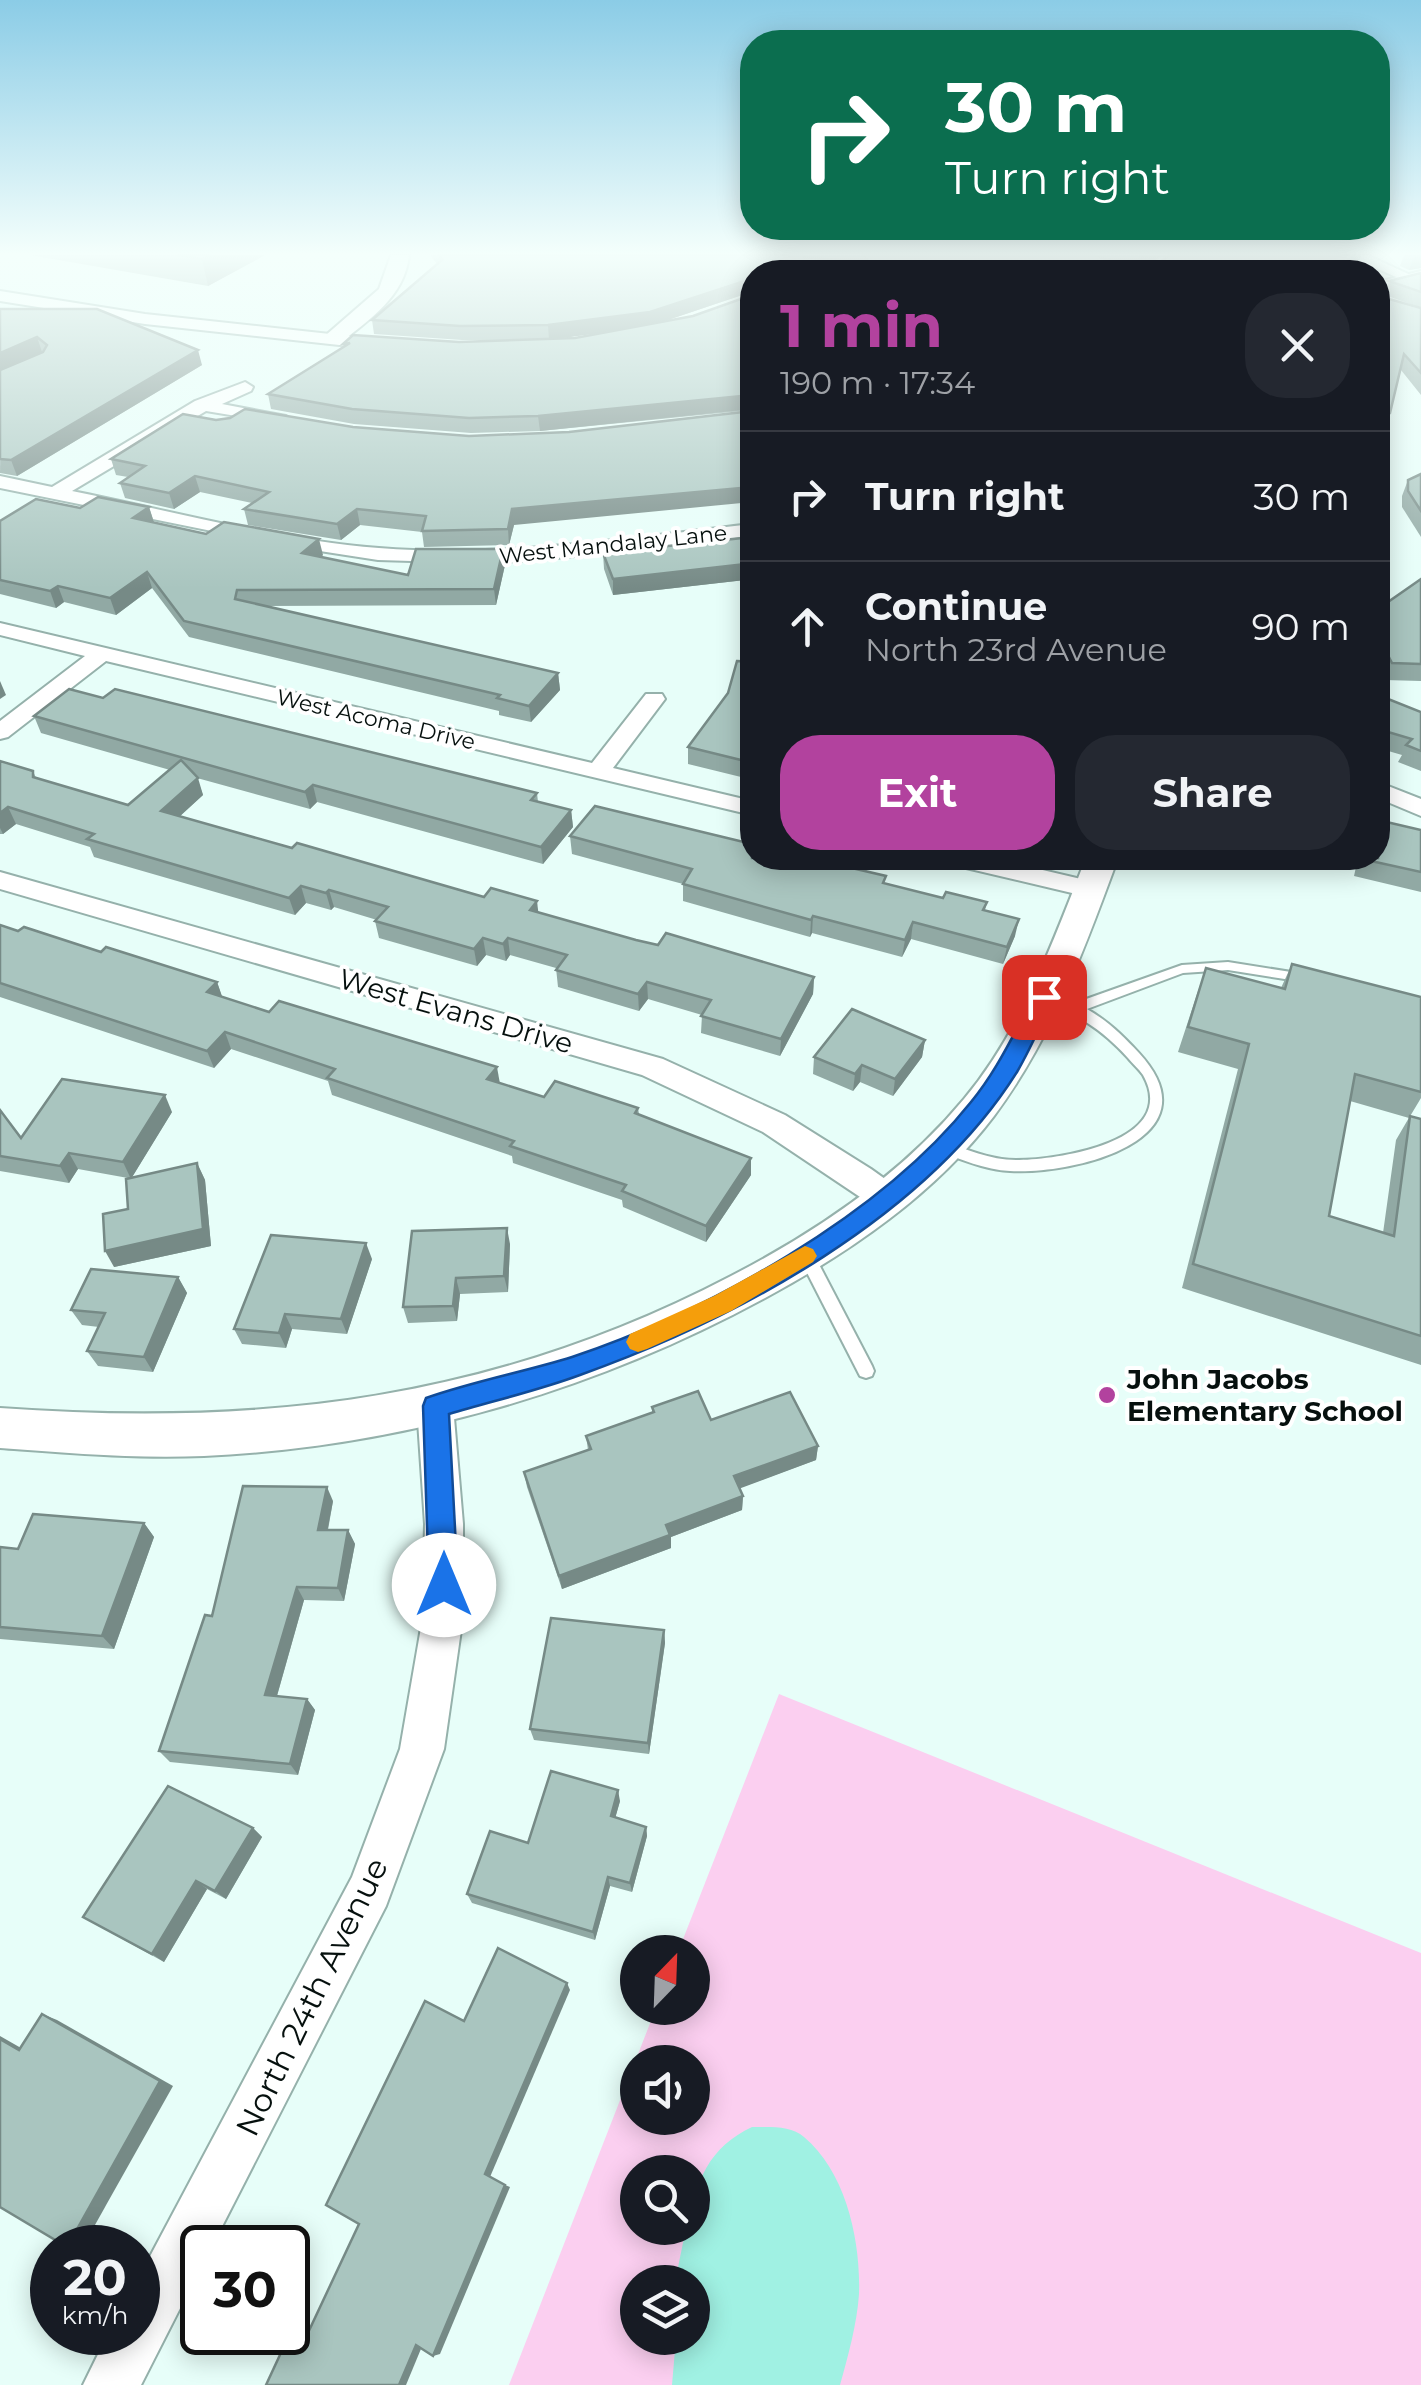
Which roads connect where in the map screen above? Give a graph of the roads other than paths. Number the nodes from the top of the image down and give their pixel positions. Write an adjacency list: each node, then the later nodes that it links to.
1 (245, 387): 2 (street)
2 (201, 405): 3 (street); 5 (street)
3 (294, 423)
4 (0, 482): 5 (street, West Mandalay Lane)
5 (55, 493): 6 (street, West Mandalay Lane)
6 (740, 531)
7 (0, 629): 8 (street, West Acoma Drive)
8 (102, 654): 10 (street); 11 (street, West Acoma Drive)
9 (654, 699): 11 (street)
10 (0, 732)
11 (597, 772): 13 (street, West Acoma Drive)
12 (1390, 794): 14 (street)
13 (740, 805)
14 (1421, 808)
15 (1068, 870): 16 (street)
16 (1096, 873): 19 (street)
17 (0, 880): 21 (street, West Evans Drive)
18 (1326, 983): 19 (lane)
19 (1060, 1002): 20 (street); 20 (lane)
20 (942, 1146): 21 (street)
21 (887, 1198): 22 (street)
22 (806, 1255): 23 (lane); 24 (street)
23 (866, 1371)
24 (436, 1406): 25 (street); 26 (street, North 24th Avenue)
25 (0, 1428)
26 (112, 2385)

